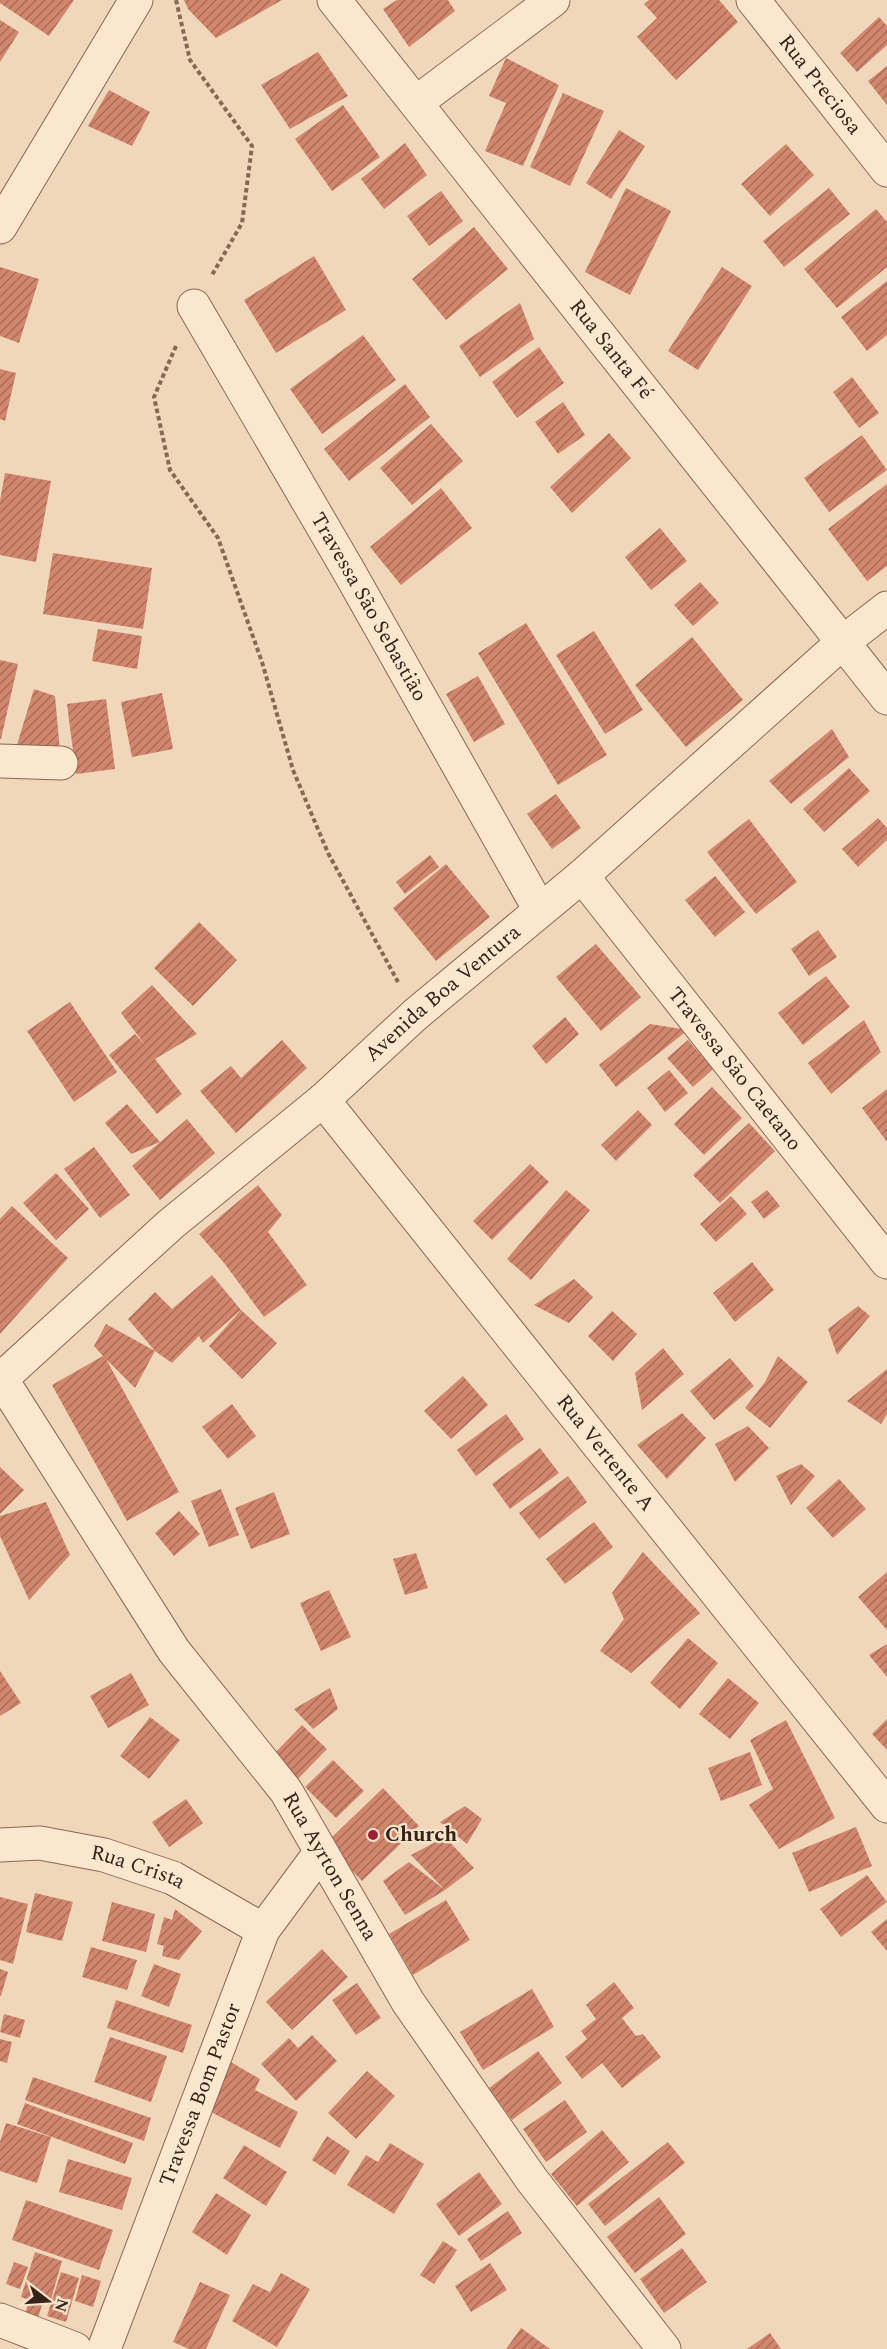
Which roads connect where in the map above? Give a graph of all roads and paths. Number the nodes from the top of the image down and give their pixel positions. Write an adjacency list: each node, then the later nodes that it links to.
1 (136, 0): 8 (street)
2 (176, 0): 9 (path)
3 (334, 0): 6 (street, Rua Santa Fé)
4 (553, 0): 6 (street)
5 (753, 0): 7 (street, Rua Preciosa)
6 (417, 102): 11 (street, Rua Santa Fé)
7 (887, 170)
8 (0, 227)
9 (194, 306): 16 (street, Travessa São Sebastião); 17 (path)
10 (887, 608): 11 (street, Avenida Boa Ventura)
11 (843, 642): 12 (street, Rua Santa Fé); 15 (street, Avenida Boa Ventura)
12 (887, 698)
13 (0, 761): 14 (street)
14 (61, 763)
15 (582, 876): 16 (street, Avenida Boa Ventura); 19 (street, Travessa São Caetano)
16 (540, 910): 17 (street, Avenida Boa Ventura)
17 (416, 1014): 18 (street, Avenida Boa Ventura)
18 (323, 1100): 20 (street, Avenida Boa Ventura); 21 (street, Rua Vertente A)
19 (887, 1262)
20 (1, 1378): 23 (street, Rua Ayrton Senna)
21 (887, 1806)
22 (0, 1845): 24 (street, Rua Crista)
23 (320, 1853): 24 (street, Travessa Bom Pastor); 28 (street, Rua Ayrton Senna)
24 (262, 1930): 27 (street, Travessa Bom Pastor)
25 (0, 2320): 26 (street)
26 (75, 2349)
27 (104, 2349)
28 (664, 2349)

